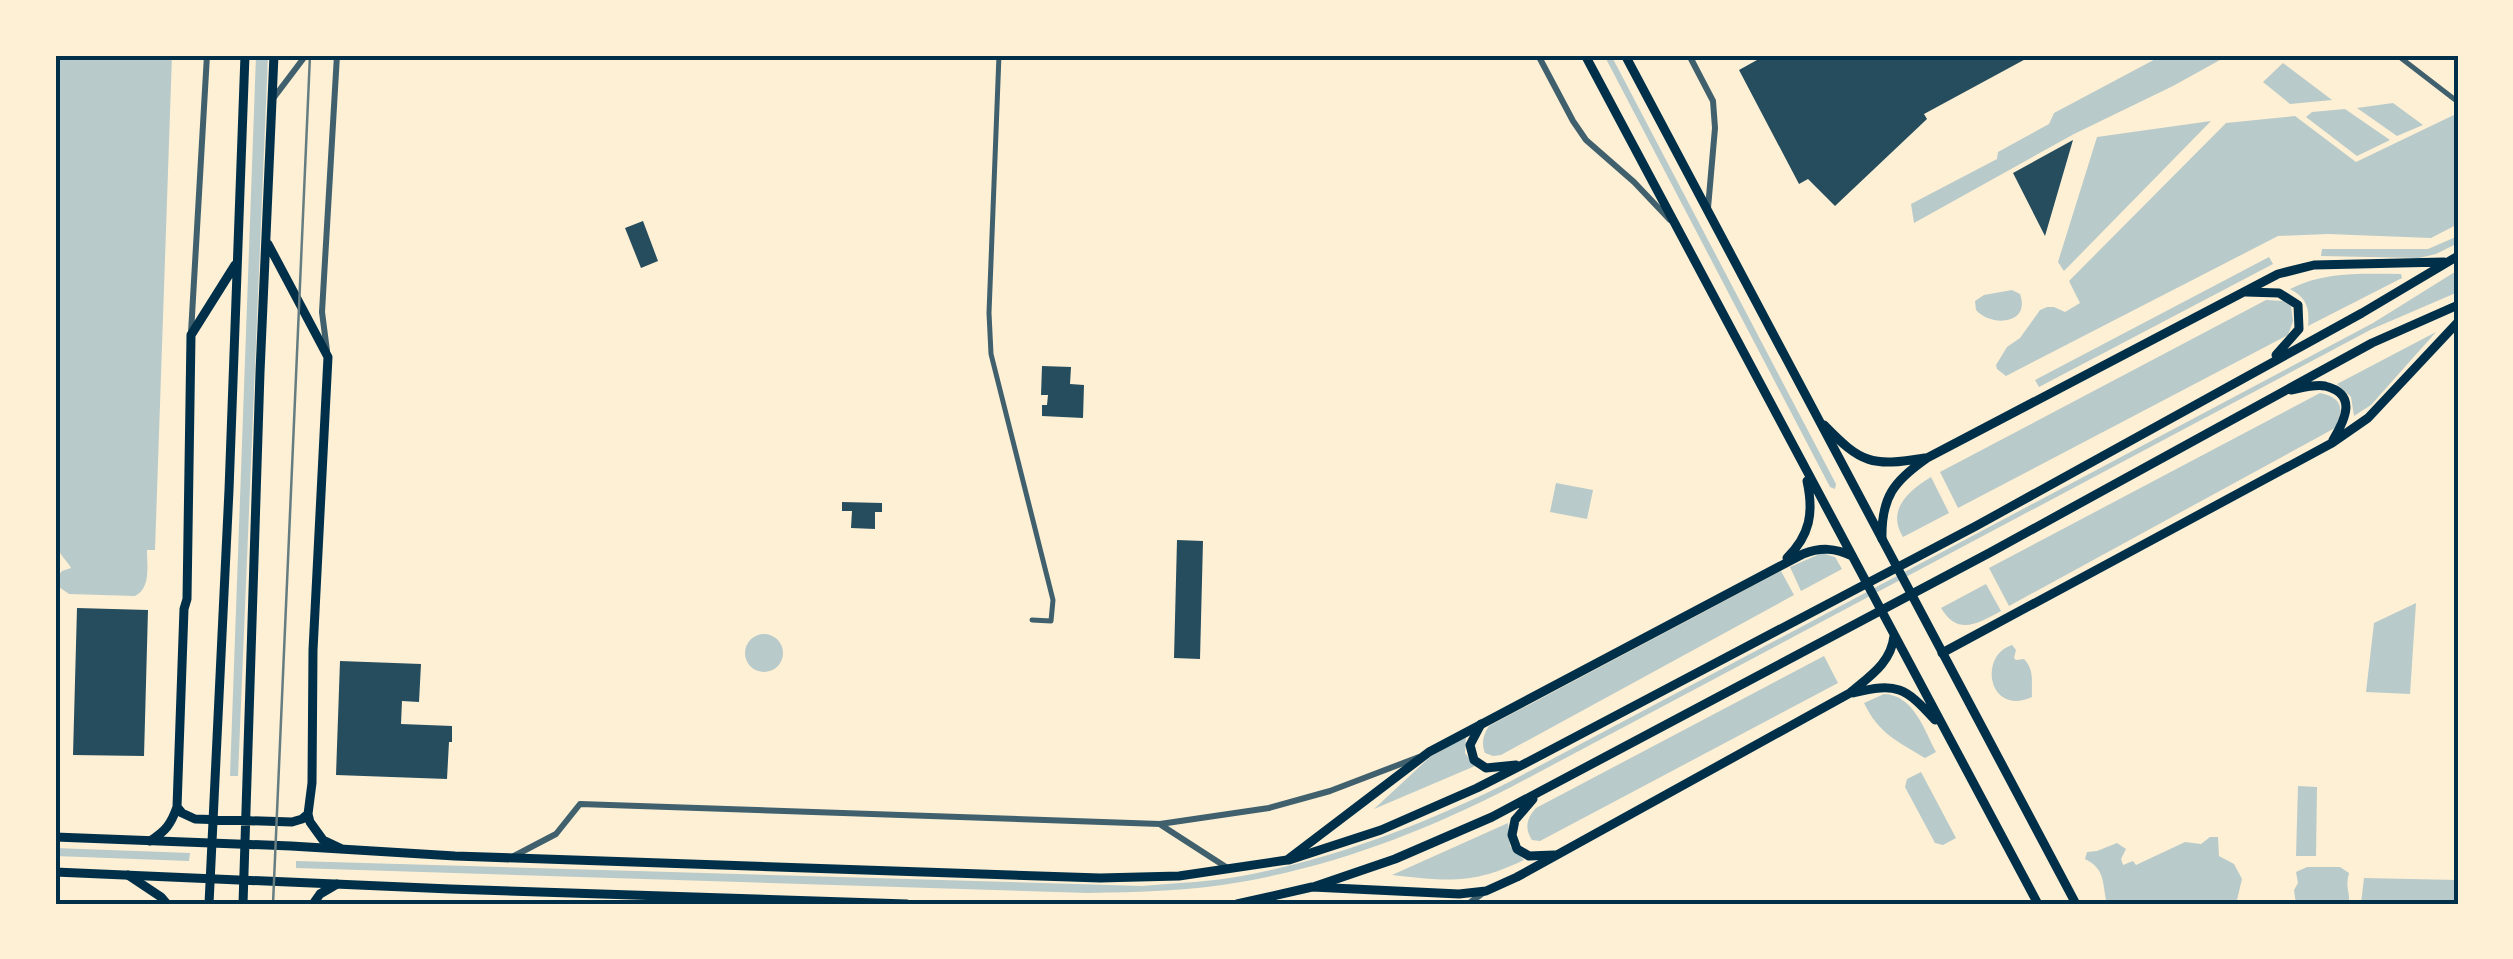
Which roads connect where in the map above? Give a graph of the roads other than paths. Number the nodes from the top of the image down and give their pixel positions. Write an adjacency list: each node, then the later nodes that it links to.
1 (207, 55): 23 (street)
2 (244, 55): 18 (main road)
3 (274, 55): 12 (main road)
4 (306, 55): 12 (street)
5 (337, 55): 24 (street)
6 (999, 55): 34 (street)
7 (1538, 55): 15 (street)
8 (1585, 55): 15 (main road)
9 (1624, 55): 14 (main road)
10 (1689, 55): 14 (street)
11 (2397, 55): 13 (street)
12 (272, 101): 16 (main road)
13 (2458, 102)
14 (1708, 209): 27 (main road)
15 (1682, 235): 30 (main road)
16 (267, 242): 24 (main road); 61 (main road)
17 (2458, 256): 19 (main road)
18 (237, 262): 23 (main road); 60 (main road)
19 (2447, 262): 20 (main road); 25 (main road)
20 (2243, 292): 25 (main road); 29 (main road)
21 (2458, 305): 26 (main road)
22 (2458, 322): 28 (main road)
23 (191, 335): 43 (main road)
24 (328, 357): 44 (main road)
25 (2271, 362): 41 (main road)
26 (2285, 390): 28 (main road); 42 (main road)
27 (1818, 420): 29 (main road); 31 (main road)
28 (2332, 443): 36 (main road)
29 (1928, 458): 31 (main road)
30 (1804, 469): 32 (main road); 33 (main road)
31 (1882, 540): 36 (main road)
32 (1852, 556): 33 (main road); 35 (main road)
33 (1782, 564): 38 (main road)
34 (1032, 620)
35 (1892, 632): 37 (main road); 39 (main road)
36 (1942, 653): 69 (main road)
37 (1850, 693): 39 (main road); 49 (main road)
38 (1481, 724): 40 (main road); 41 (main road)
39 (1946, 733): 68 (main road)
40 (1429, 752): 45 (street); 51 (main road)
41 (1524, 764): 51 (main road)
42 (1539, 792): 49 (main road); 56 (main road)
43 (177, 807): 44 (main road); 47 (main road)
44 (308, 814): 48 (main road)
45 (1160, 824): 50 (street); 52 (street)
46 (55, 838): 47 (main road)
47 (150, 840): 48 (main road)
48 (342, 849): 50 (main road)
49 (1554, 855): 57 (main road)
50 (512, 857): 52 (main road)
51 (1288, 860): 52 (main road)
52 (1228, 869)
53 (55, 872): 54 (main road)
54 (128, 875): 55 (main road); 59 (main road)
55 (340, 882): 58 (main road); 62 (main road)
56 (1312, 888): 57 (main road); 66 (main road)
57 (1486, 891): 67 (street)
58 (738, 898): 63 (street); 64 (main road)
59 (167, 904)
60 (209, 904)
61 (243, 904)
62 (313, 904)
63 (751, 904)
64 (884, 904): 65 (main road)
65 (907, 904)
66 (1237, 904)
67 (1468, 904)
68 (2038, 904)
69 (2076, 904)

